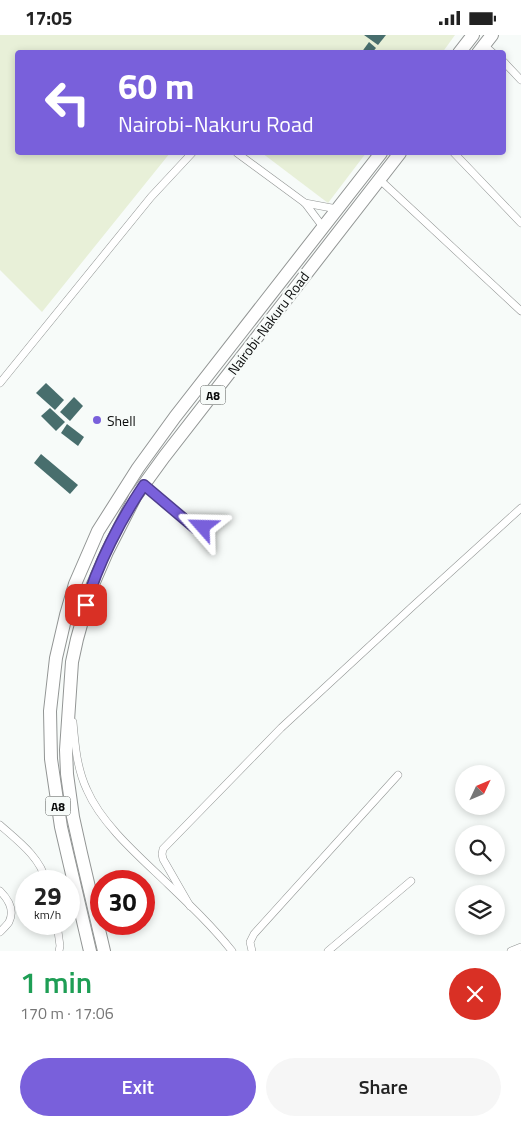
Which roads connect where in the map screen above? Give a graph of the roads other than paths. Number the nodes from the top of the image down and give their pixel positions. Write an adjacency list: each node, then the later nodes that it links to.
1 (473, 35): 2 (highway)
2 (461, 50)
3 (506, 64): 4 (street)
4 (521, 80)
5 (190, 155): 16 (street)
6 (240, 155): 11 (street)
7 (379, 155): 12 (highway, A8)
8 (398, 155): 10 (highway, Nairobi-Nakuru Road / A8)
9 (456, 155): 13 (street)
10 (379, 179): 15 (street); 17 (highway, Nairobi-Nakuru Road / A8)
11 (305, 203): 12 (street); 14 (street)
12 (337, 209): 14 (highway, A8)
13 (521, 223)
14 (323, 227): 31 (highway, A8)
15 (521, 311)
16 (0, 383)
17 (144, 485): 19 (street); 20 (highway, Nairobi-Nakuru Road / A8)
18 (521, 508): 26 (street)
19 (210, 521)
20 (72, 662): 26 (street); 32 (highway, A8)
21 (398, 775): 34 (street)
22 (1, 828): 23 (street)
23 (43, 870)
24 (411, 881): 35 (street)
25 (0, 891): 27 (street)
26 (190, 906): 33 (street)
27 (0, 932)
28 (59, 935): 30 (street)
29 (521, 947): 36 (street)
30 (59, 951)
31 (90, 951)
32 (104, 951)
33 (232, 951)
34 (252, 951)
35 (328, 951)
36 (510, 951)

